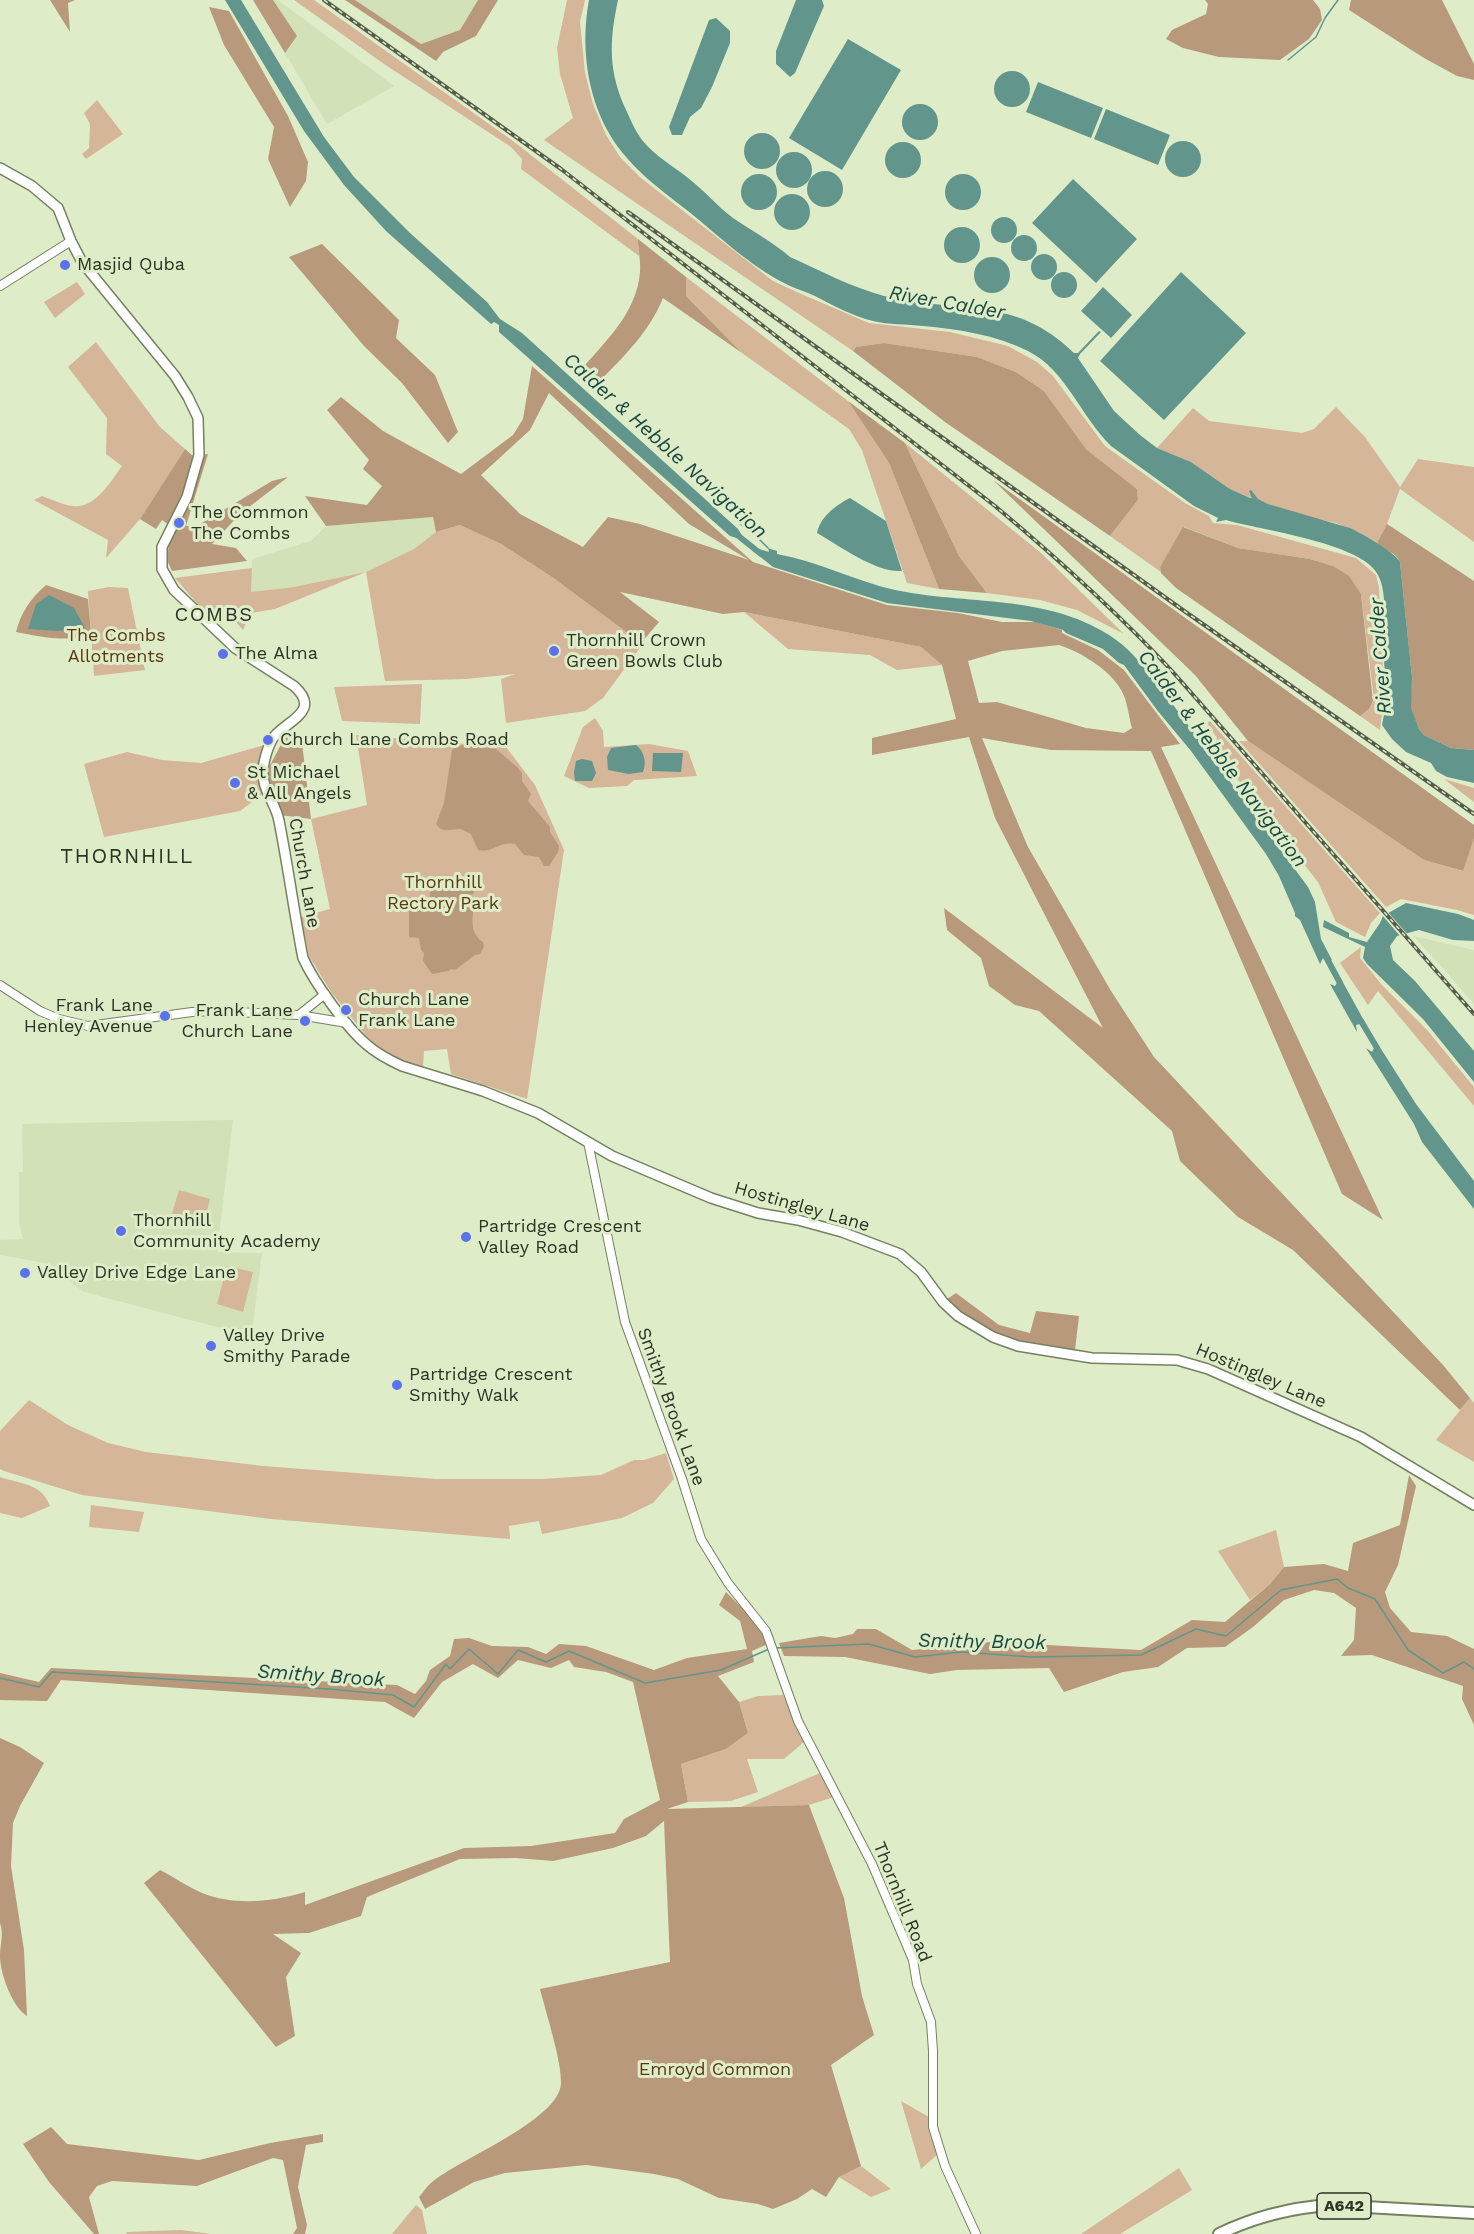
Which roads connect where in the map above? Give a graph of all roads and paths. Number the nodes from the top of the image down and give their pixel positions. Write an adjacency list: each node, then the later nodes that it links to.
1 (0, 168): 2 (main road)
2 (71, 241): 3 (street); 5 (main road, Church Lane)
3 (0, 286)
4 (0, 985): 6 (street)
5 (325, 994): 6 (street); 7 (main road, Church Lane)
6 (299, 1015): 7 (street)
7 (349, 1026): 8 (main road, Church Lane)
8 (402, 1066): 9 (main road, Hostingley Lane)
9 (588, 1142): 10 (main road, Hostingley Lane); 11 (street, Smithy Brook Lane)
10 (1474, 1505)
11 (778, 1661): 13 (street, Thornhill Road)
12 (1474, 2213): 14 (highway, A642)
13 (976, 2234)
14 (1219, 2234)

